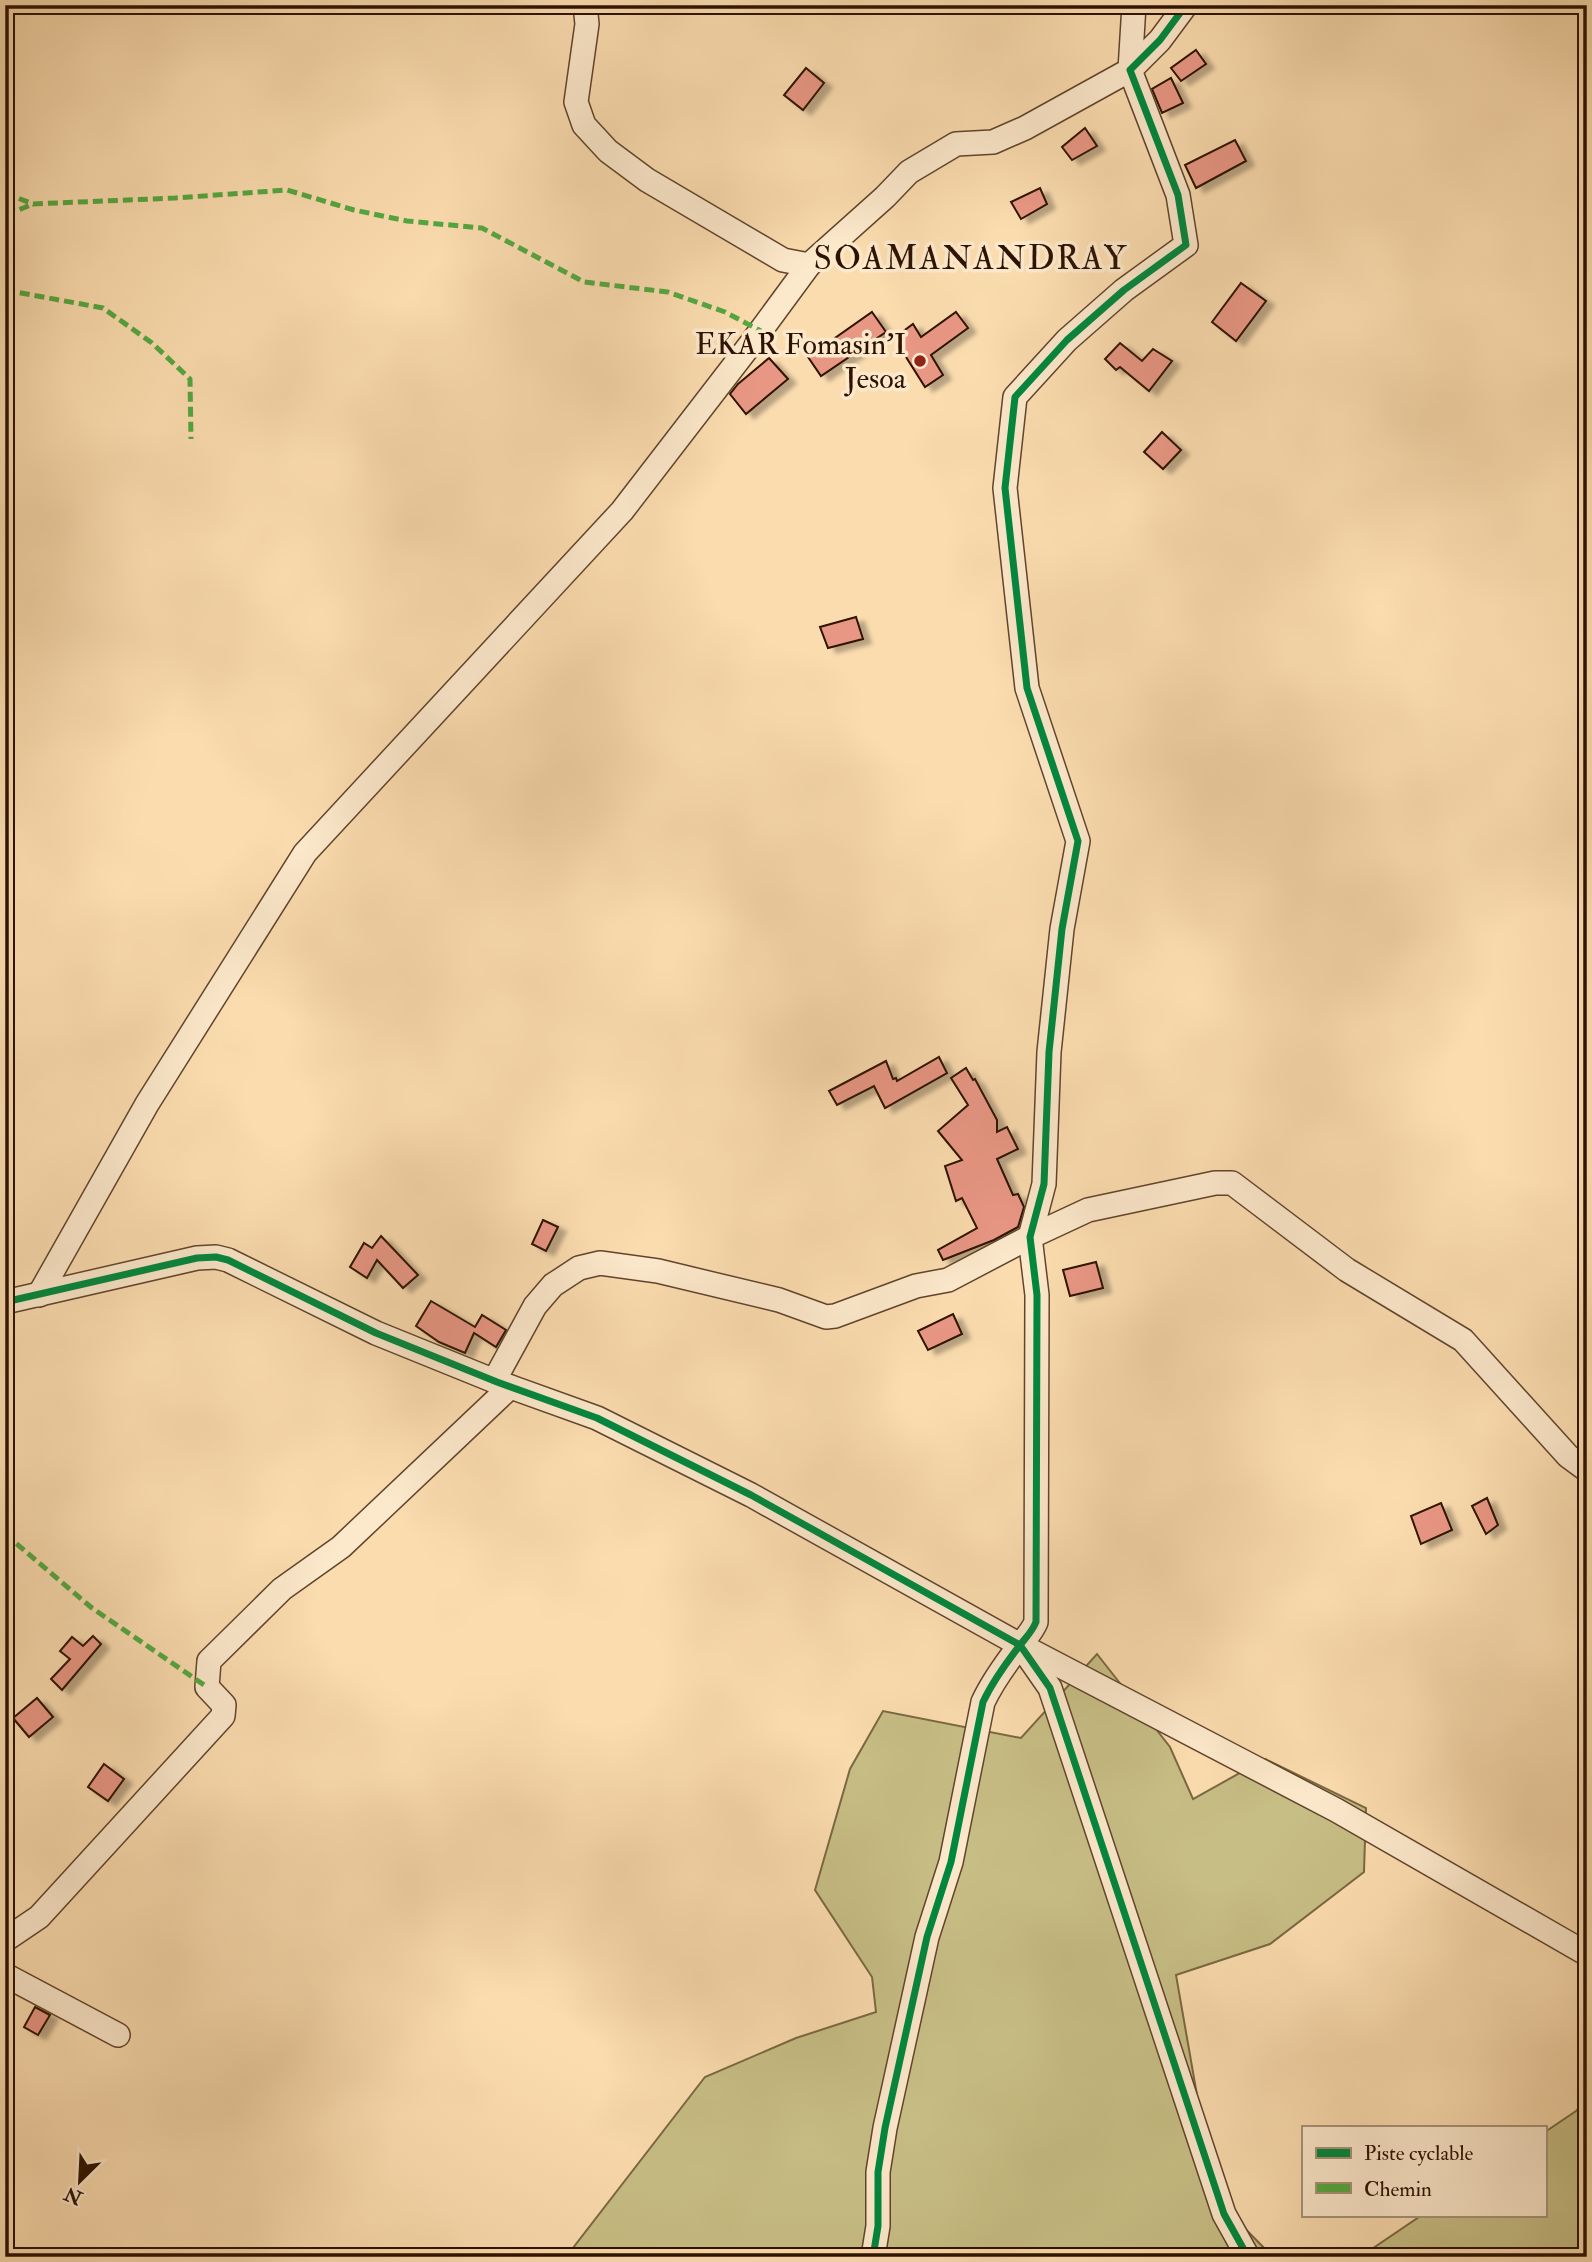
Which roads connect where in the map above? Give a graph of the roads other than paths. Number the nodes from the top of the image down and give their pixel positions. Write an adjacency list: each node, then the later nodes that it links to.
1 (585, 5): 5 (street)
2 (1134, 5): 4 (street)
3 (1186, 5): 4 (street)
4 (1130, 71): 5 (street); 6 (street)
5 (808, 265): 7 (street)
6 (1030, 1237): 9 (street); 10 (street); 11 (street)
7 (39, 1295): 8 (street); 9 (street)
8 (5, 1302)
9 (502, 1384): 11 (street); 12 (street)
10 (1587, 1470)
11 (1020, 1645): 13 (street); 16 (street); 17 (street)
12 (5, 1940)
13 (1587, 1954)
14 (5, 1975): 15 (street)
15 (118, 2035)
16 (873, 2257)
17 (1248, 2257)

